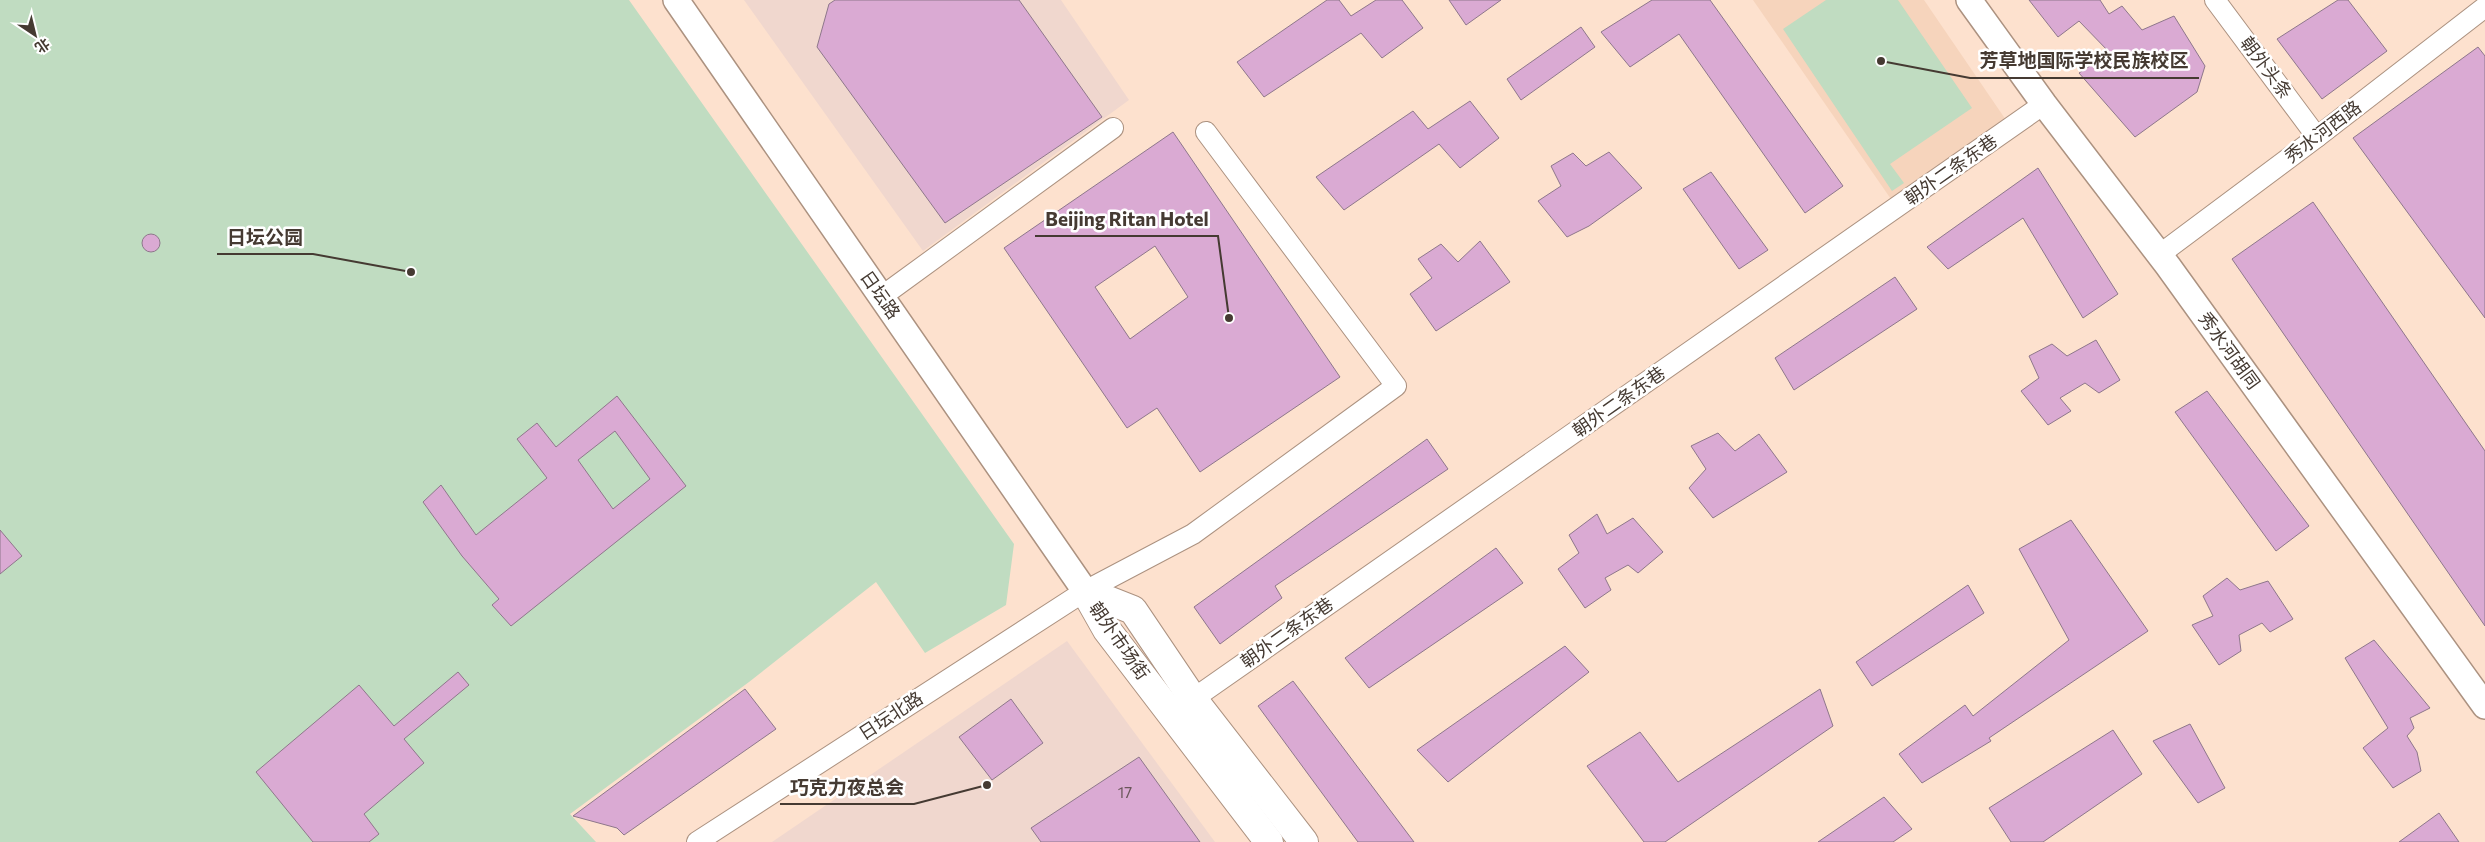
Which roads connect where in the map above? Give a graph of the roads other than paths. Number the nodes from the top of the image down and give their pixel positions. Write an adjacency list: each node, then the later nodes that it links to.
1 (676, 0): 10 (street, 日坛路)
2 (1969, 0): 5 (street, 秀水河胡同)
3 (2215, 0): 8 (street, 朝外头条)
4 (2485, 7): 8 (street, 秀水河西路)
5 (2044, 104): 9 (street, 秀水河胡同); 12 (street, 朝外二条东巷)
6 (1112, 128): 10 (street)
7 (1206, 132): 11 (street, 日坛北路)
8 (2318, 137): 9 (street, 秀水河西路)
9 (2159, 255): 13 (street, 秀水河胡同)
10 (881, 297): 11 (street, 日坛路)
11 (1085, 591): 12 (main road, 朝外市场街); 14 (street, 日坛北路); 15 (main road, 朝外市场街)
12 (1193, 699): 16 (main road, 朝外市场街)
13 (2485, 706)
14 (697, 842)
15 (1269, 842)
16 (1304, 842)

